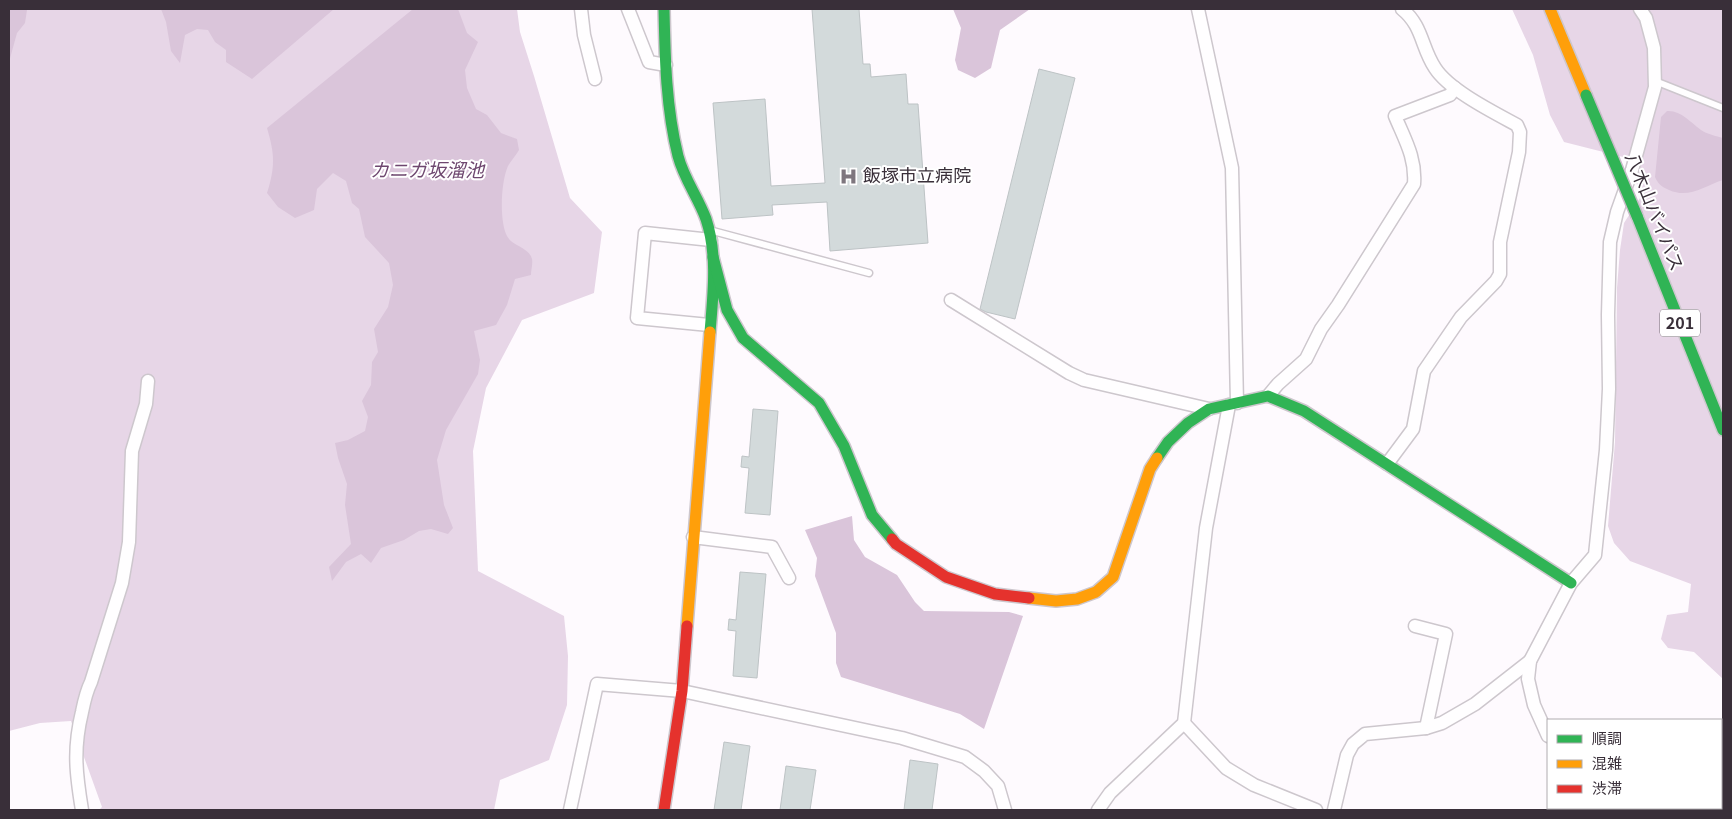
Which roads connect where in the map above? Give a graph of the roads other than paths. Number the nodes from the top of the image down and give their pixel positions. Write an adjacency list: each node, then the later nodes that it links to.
1 (581, 9): 9 (street)
2 (628, 9): 8 (street)
3 (664, 9): 8 (main road)
4 (1198, 9): 20 (street)
5 (1402, 9): 11 (street)
6 (1550, 9): 22 (main road, 八木山バイパス / 201, bridge)
7 (1640, 9): 10 (street)
8 (666, 65): 13 (main road)
9 (595, 79)
10 (1654, 80): 12 (lane); 26 (street)
11 (1455, 88): 19 (street); 23 (street)
12 (1723, 108)
13 (710, 235): 14 (main road); 15 (lane); 17 (street)
14 (713, 257): 17 (main road); 21 (main road)
15 (869, 273)
16 (950, 300): 21 (street)
17 (709, 325): 24 (main road)
18 (148, 381): 33 (street)
19 (1268, 396): 20 (main road); 23 (main road)
20 (1233, 404): 21 (main road); 30 (street)
21 (1209, 409)
22 (1723, 430)
23 (1387, 464): 26 (main road)
24 (693, 537): 25 (street); 29 (main road)
25 (789, 578)
26 (1571, 583): 28 (street)
27 (1415, 626): 31 (street)
28 (1530, 661): 31 (street); 32 (street)
29 (682, 691): 34 (street); 35 (main road); 36 (street)
30 (1184, 723): 37 (street); 38 (street)
31 (1426, 728): 39 (street)
32 (1547, 734)
33 (82, 810)
34 (570, 810)
35 (664, 810)
36 (1005, 810)
37 (1098, 810)
38 (1316, 810)
39 (1334, 810)

